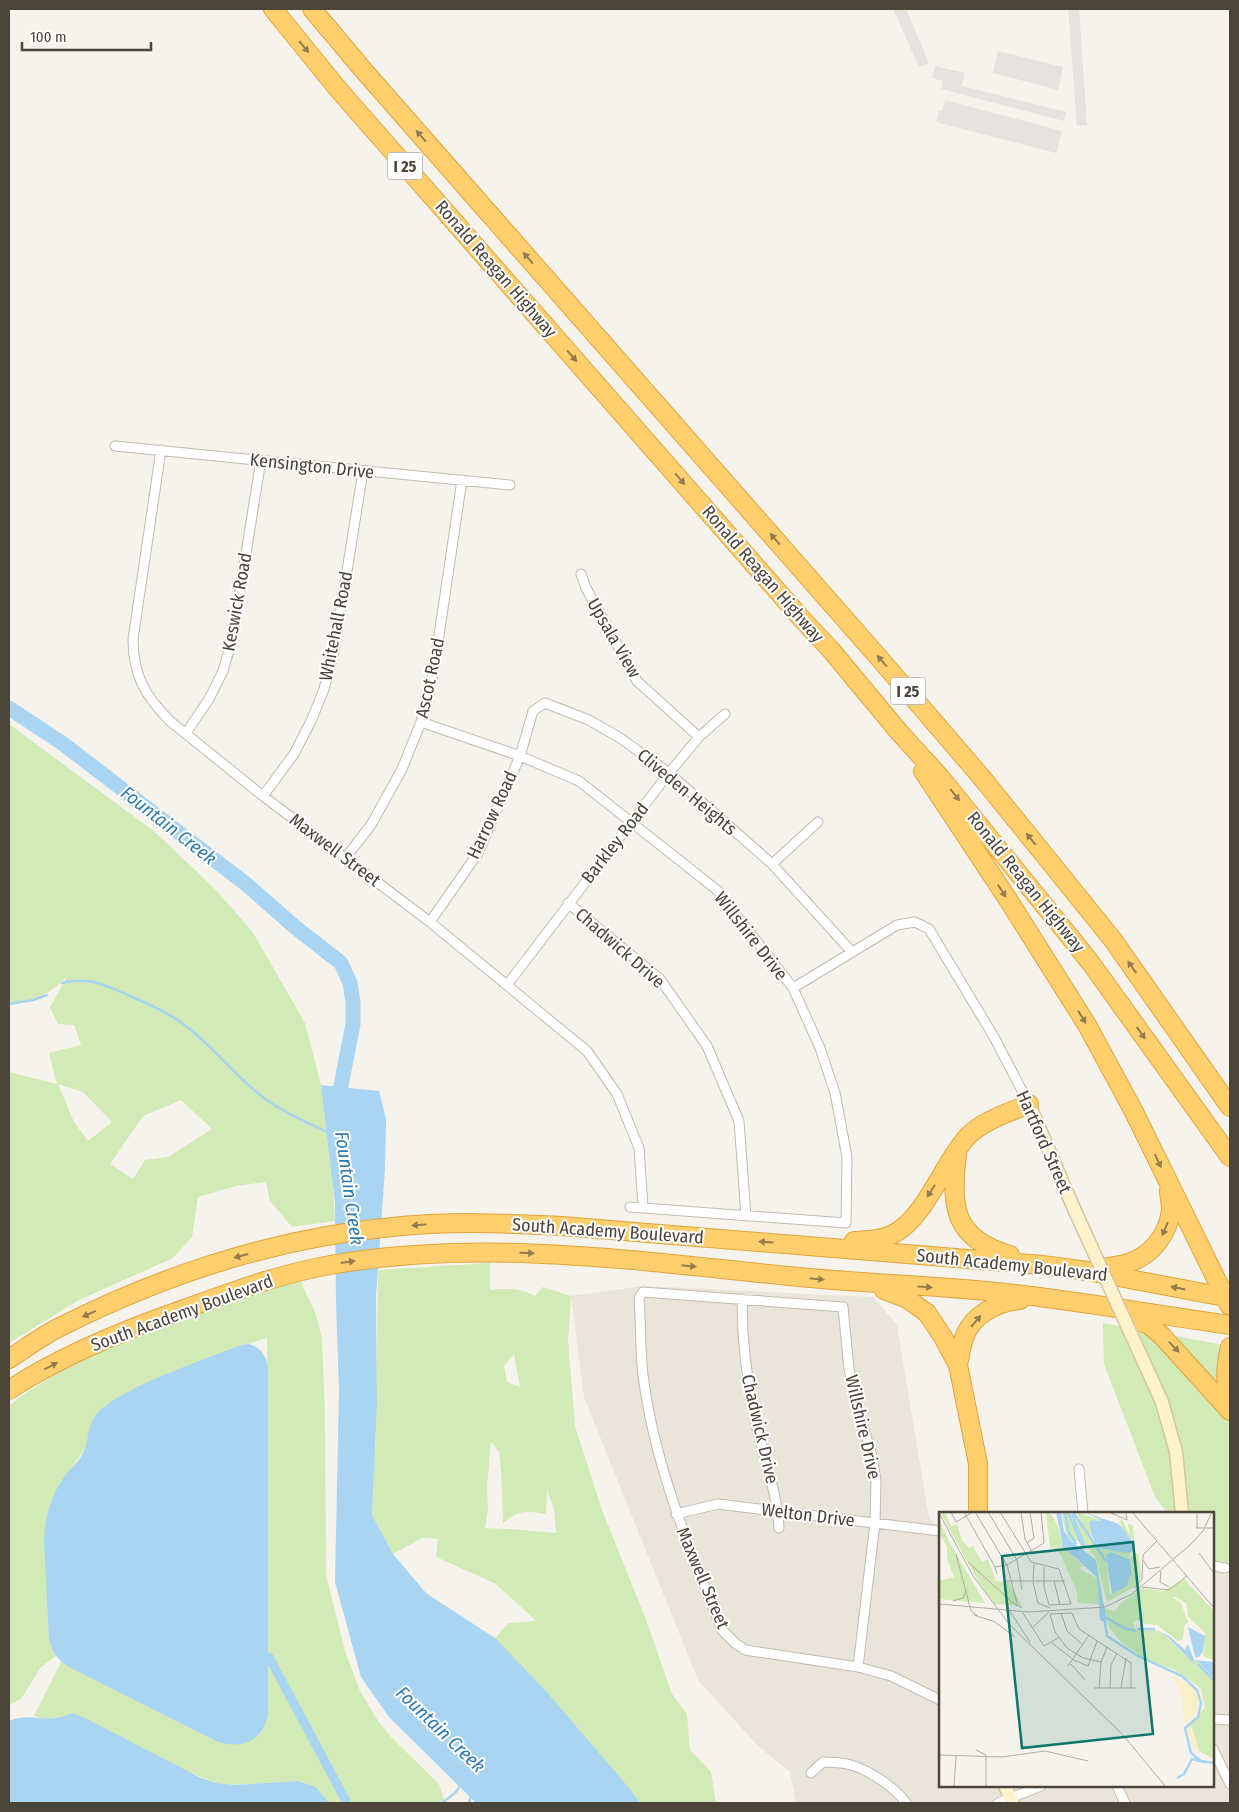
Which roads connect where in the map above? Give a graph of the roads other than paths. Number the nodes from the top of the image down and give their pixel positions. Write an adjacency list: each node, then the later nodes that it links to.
1 (274, 9): 12 (highway, Ronald Reagan Highway / I 25, one-way to 12)
2 (312, 9): 27 (highway, Ronald Reagan Highway / I 25, one-way to 2)
3 (114, 446): 4 (street, Kensington Drive)
4 (161, 450): 5 (street, Kensington Drive); 13 (street, Maxwell Street)
5 (261, 460): 6 (street, Kensington Drive); 13 (street, Keswick Road)
6 (363, 471): 7 (street, Kensington Drive); 17 (street, Whitehall Road)
7 (462, 480): 8 (street, Kensington Drive); 11 (street, Ascot Road)
8 (510, 486)
9 (581, 574): 14 (street, Upsala View)
10 (725, 714): 14 (street, Barkley Road)
11 (421, 722): 15 (street, Willshire Drive); 20 (street, Ascot Road)
12 (899, 732): 32 (highway, Ronald Reagan Highway / I 25, one-way to 32); 33 (highway, one-way to 33)
13 (186, 733): 17 (street, Maxwell Street)
14 (699, 738): 16 (street, Barkley Road)
15 (520, 756): 16 (street, Cliveden Heights); 18 (street, Willshire Drive); 23 (street, Harrow Road)
16 (669, 773): 18 (street, Barkley Road); 21 (street, Cliveden Heights)
17 (263, 796): 20 (street, Maxwell Street)
18 (632, 822): 22 (street, Barkley Road); 26 (street, Willshire Drive)
19 (818, 822): 21 (street)
20 (346, 857): 23 (street, Maxwell Street)
21 (772, 864): 24 (street, Cliveden Heights)
22 (568, 903): 25 (street, Barkley Road); 36 (street, Chadwick Drive)
23 (430, 922): 25 (street, Maxwell Street)
24 (852, 952): 26 (street, Hartford Street); 29 (street, Hartford Street)
25 (507, 985): 35 (street, Maxwell Street)
26 (793, 988): 36 (street, Willshire Drive)
27 (1149, 992): 28 (highway); 30 (highway, Ronald Reagan Highway / I 25)
28 (1230, 1087)
29 (1028, 1104): 31 (highway); 56 (street, Hartford Street, bridge)
30 (1230, 1107)
31 (958, 1150): 37 (highway, one-way to 37); 38 (highway)
32 (1230, 1157)
33 (1168, 1182): 39 (highway, one-way to 39); 43 (highway)
34 (630, 1207): 35 (street)
35 (643, 1208): 36 (street)
36 (746, 1216)
37 (799, 1245): 38 (highway, South Academy Boulevard); 47 (highway, South Academy Boulevard, one-way to 47)
38 (1042, 1265): 39 (highway, South Academy Boulevard)
39 (1087, 1271): 43 (highway, South Academy Boulevard, one-way to 39)
40 (842, 1281): 42 (highway, South Academy Boulevard, one-way to 42); 48 (highway); 49 (highway, South Academy Boulevard, one-way to 40)
41 (742, 1299): 53 (street, Chadwick Drive); 57 (street, Maxwell Street); 58 (street, Willshire Drive)
42 (1067, 1301): 44 (highway, South Academy Boulevard); 48 (highway, one-way to 42)
43 (1229, 1301)
44 (1102, 1307): 45 (highway, South Academy Boulevard); 51 (highway, one-way to 51)
45 (1230, 1325)
46 (1230, 1347): 50 (highway)
47 (9, 1359)
48 (958, 1365): 54 (highway)
49 (9, 1392)
50 (1230, 1399)
51 (1230, 1411)
52 (1079, 1469): 55 (street)
53 (776, 1511): 57 (street, Welton Drive); 58 (street, Welton Drive); 59 (street, Chadwick Drive)
54 (978, 1512)
55 (1083, 1512)
56 (1182, 1512)
57 (676, 1514): 63 (street, Maxwell Street)
58 (875, 1523): 60 (street, Welton Drive); 63 (street, Willshire Drive)
59 (779, 1528)
60 (939, 1531)
61 (1214, 1566): 62 (street)
62 (1225, 1568)
63 (858, 1667): 64 (street, Maxwell Street)
64 (939, 1700)
65 (1214, 1719): 66 (street)
66 (1230, 1720)
67 (1214, 1751): 69 (street)
68 (811, 1773): 74 (street)
69 (1230, 1784)
70 (1005, 1787): 73 (street)
71 (1039, 1787): 73 (street)
72 (1118, 1787): 76 (street)
73 (1012, 1801): 75 (street)
74 (906, 1803)
75 (998, 1803)
76 (1126, 1803)

